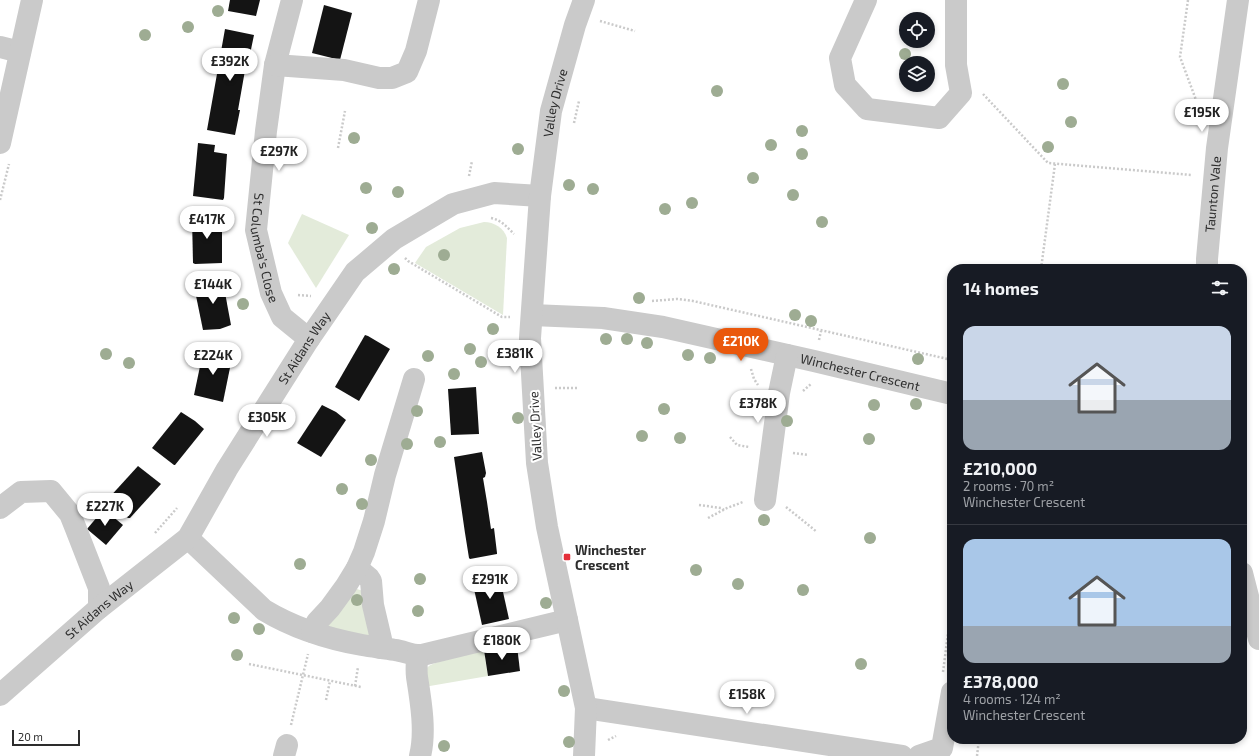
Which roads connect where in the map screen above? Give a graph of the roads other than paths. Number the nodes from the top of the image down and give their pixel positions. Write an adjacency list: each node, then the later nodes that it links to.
1 (32, 0): 8 (street)
2 (292, 0): 9 (street, St Columba's Close)
3 (429, 0): 9 (street)
4 (584, 0): 11 (street, Valley Drive)
5 (866, 0): 6 (street)
6 (956, 0)
7 (1238, 0): 12 (street, Taunton Vale)
8 (10, 49): 10 (street)
9 (275, 65): 14 (street, St Columba's Close)
10 (0, 142)
11 (540, 196): 13 (street, Valley Drive); 14 (street, St Aidans Way)
12 (1207, 264)
13 (522, 316): 15 (street, Winchester Crescent); 24 (street, Valley Drive)
14 (309, 339): 20 (street, St Aidans Way)
15 (786, 355): 17 (street, Winchester Crescent); 18 (street)
16 (414, 379): 21 (street)
17 (947, 393)
18 (765, 500)
19 (0, 508): 23 (street)
20 (188, 538): 23 (street, St Aidans Way); 25 (street)
21 (357, 568): 25 (street); 27 (street)
22 (1247, 592): 26 (street)
23 (99, 608): 30 (street, St Aidans Way)
24 (567, 620): 28 (street); 31 (street, Valley Drive)
25 (313, 632): 27 (street)
26 (1259, 639)
27 (381, 648): 28 (street)
28 (417, 655): 32 (street)
29 (947, 685): 35 (street)
30 (0, 695)
31 (586, 708): 33 (street, Valley Drive); 34 (street)
32 (420, 756)
33 (584, 756)
34 (902, 756)
35 (919, 756)

